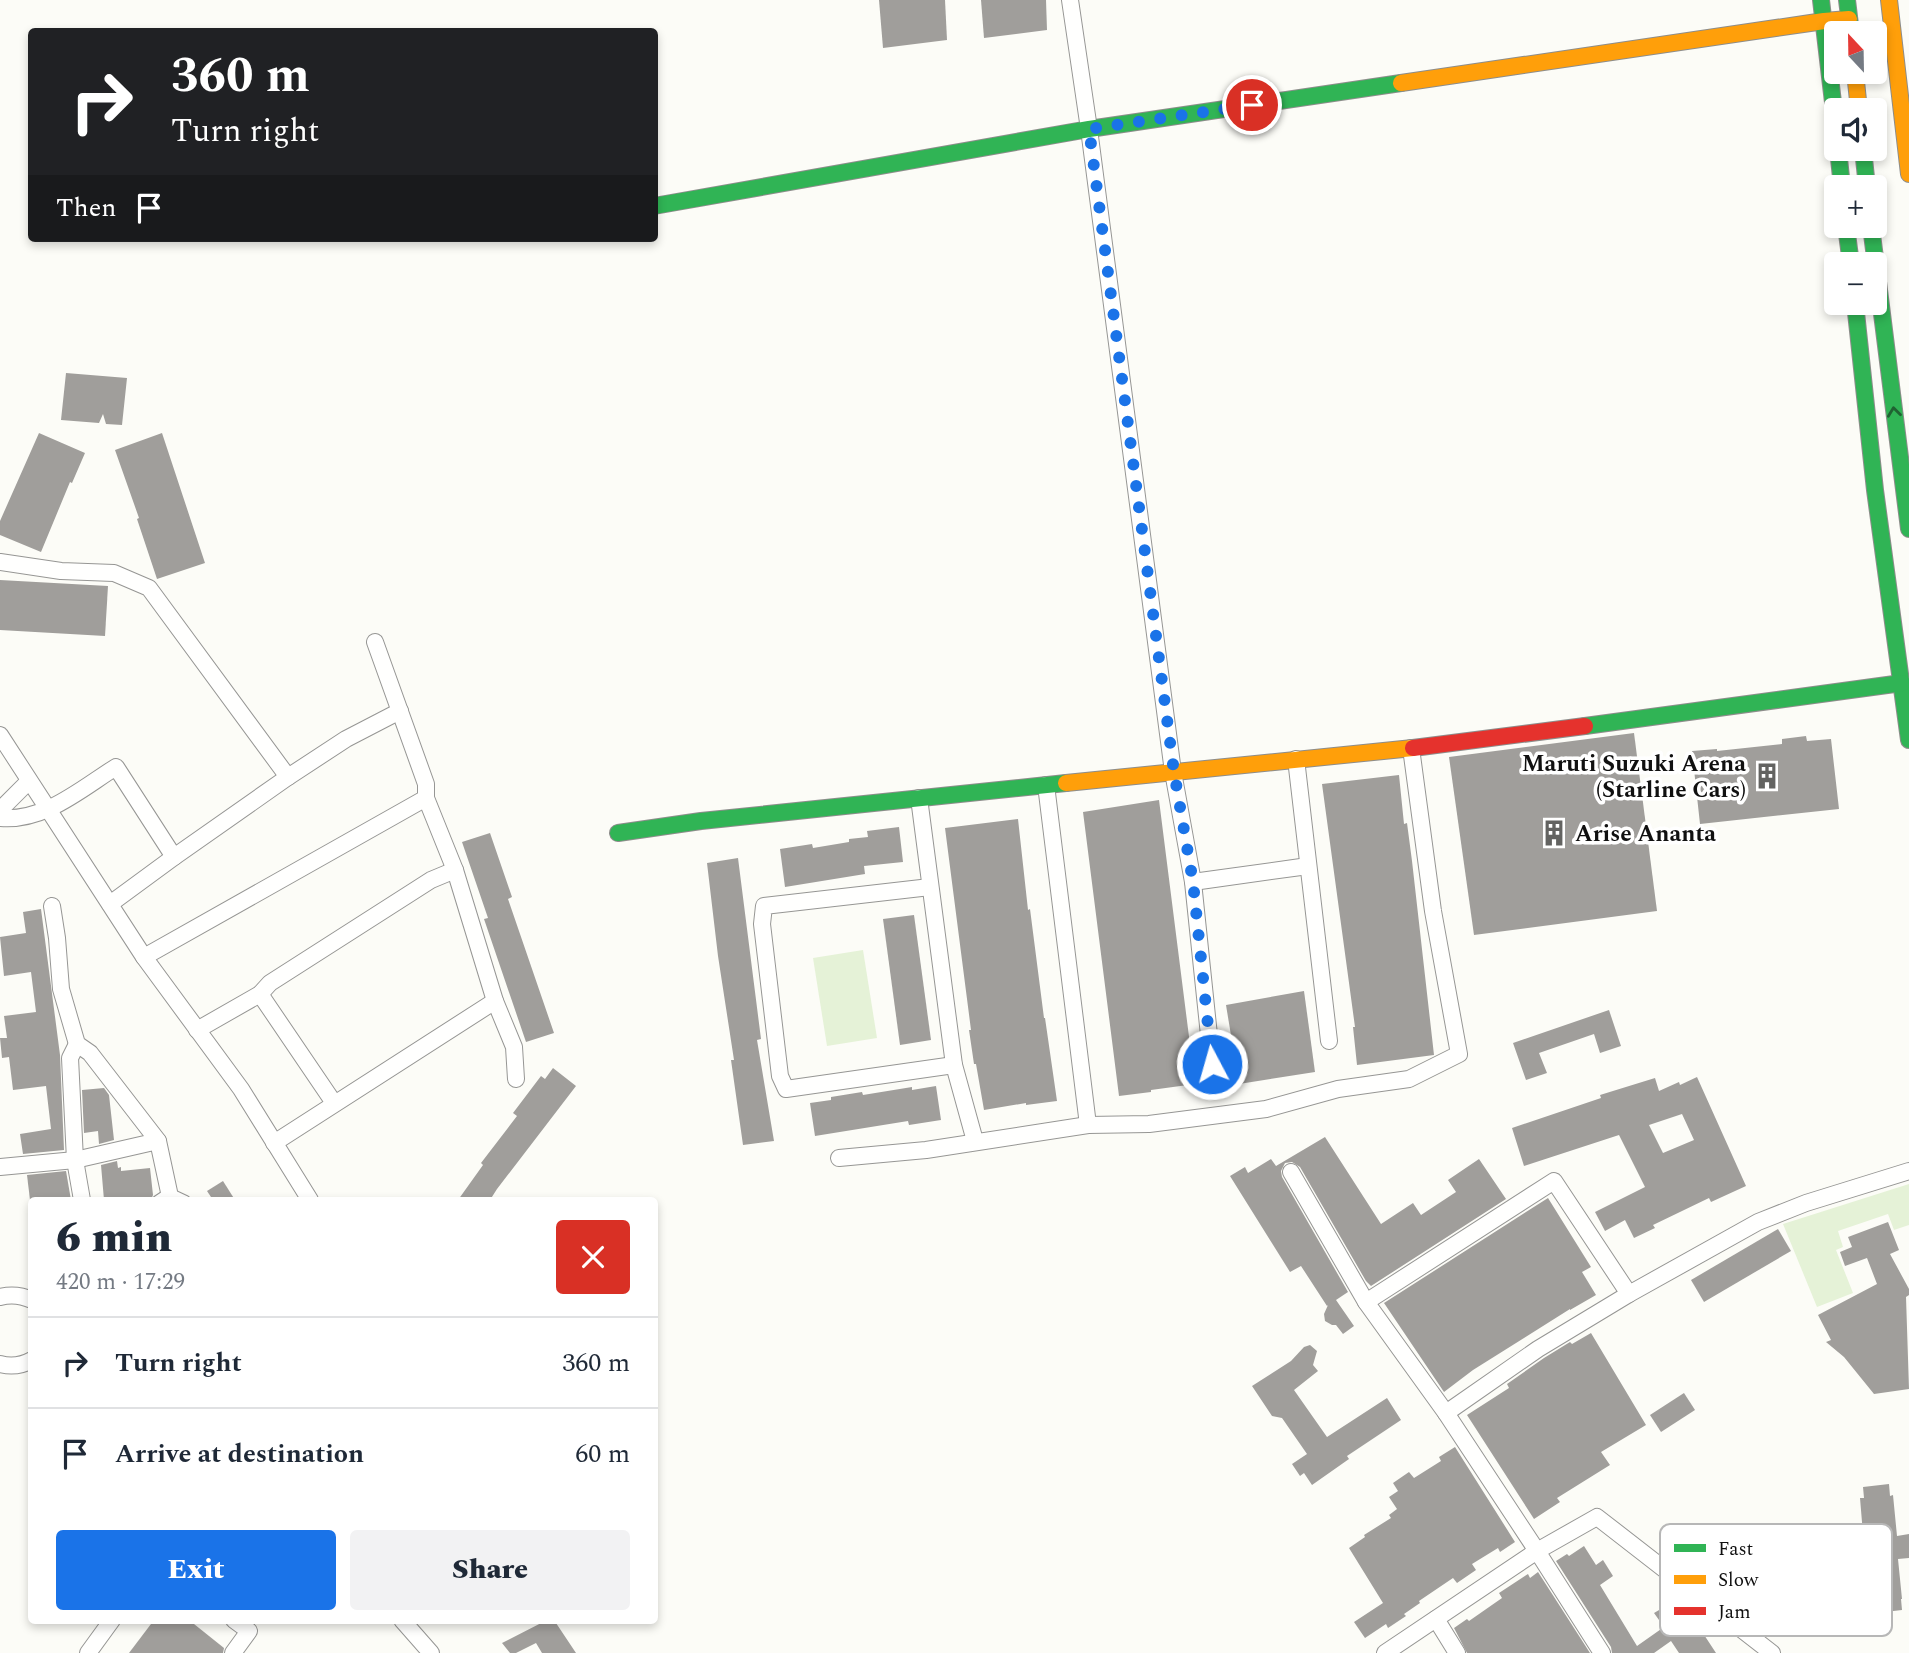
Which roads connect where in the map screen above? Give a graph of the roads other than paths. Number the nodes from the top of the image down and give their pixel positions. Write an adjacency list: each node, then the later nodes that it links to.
1 (1070, 0): 9 (street)
2 (1821, 0): 5 (main road)
3 (1847, 0): 7 (main road)
4 (1889, 0): 10 (main road)
5 (1824, 20): 6 (main road); 8 (main road); 9 (main road)
6 (1828, 21)
7 (1849, 21)
8 (1833, 98)
9 (1089, 129): 11 (main road); 23 (street)
10 (1909, 174)
11 (658, 205)
12 (1872, 238): 14 (main road, one-way to 12)
13 (1856, 315): 17 (main road)
14 (1909, 529)
15 (0, 562): 24 (street)
16 (375, 642): 18 (street)
17 (1902, 683): 20 (main road); 21 (main road)
18 (400, 711): 24 (street); 27 (street)
19 (0, 735): 25 (street)
20 (1909, 740)
21 (1411, 748): 22 (main road); 50 (street)
22 (1296, 759): 23 (main road); 34 (street)
23 (1174, 772): 26 (main road); 36 (street)
24 (288, 777): 33 (street)
25 (29, 782): 29 (street); 30 (street)
26 (1046, 785): 28 (main road); 50 (street)
27 (426, 798): 35 (street); 40 (street)
28 (919, 798): 32 (main road); 37 (street)
29 (0, 810)
30 (48, 810): 31 (street); 33 (street); 38 (street)
31 (0, 818)
32 (618, 833)
33 (174, 857): 38 (street)
34 (1308, 866): 36 (street); 44 (street)
35 (455, 870): 41 (street); 42 (street)
36 (1193, 882): 46 (street)
37 (930, 887): 47 (street); 47 (street)
38 (110, 904): 40 (street)
39 (52, 906): 45 (street)
40 (144, 957): 43 (street)
41 (260, 993): 43 (street); 49 (street)
42 (495, 1001): 48 (street); 49 (street)
43 (197, 1030): 53 (street)
44 (1329, 1041)
45 (77, 1044): 51 (street); 55 (street)
46 (1212, 1064)
47 (954, 1065): 52 (street)
48 (516, 1079)
49 (334, 1103): 53 (street)
50 (1088, 1125): 52 (street)
51 (158, 1141): 55 (street); 59 (street)
52 (975, 1141): 54 (street)
53 (274, 1143): 61 (street)
54 (839, 1158)
55 (75, 1160): 56 (street); 60 (street)
56 (0, 1167)
57 (1909, 1171): 62 (street)
58 (1291, 1172): 65 (street)
59 (163, 1196)
60 (81, 1197)
61 (308, 1197)
62 (1629, 1294): 65 (street); 68 (street)
63 (0, 1297): 64 (street)
64 (28, 1298)
65 (1366, 1302): 68 (street)
66 (28, 1363): 67 (street)
67 (0, 1364)
68 (1446, 1413): 69 (street)
69 (1537, 1551): 70 (street); 71 (street); 81 (street)
70 (1660, 1566)
71 (1436, 1619): 79 (street); 80 (street)
72 (109, 1624): 76 (street)
73 (239, 1624): 77 (street)
74 (406, 1624): 78 (street)
75 (1750, 1636): 82 (street)
76 (88, 1653)
77 (233, 1653)
78 (431, 1653)
79 (1385, 1653)
80 (1457, 1653)
81 (1602, 1653)
82 (1772, 1653)

